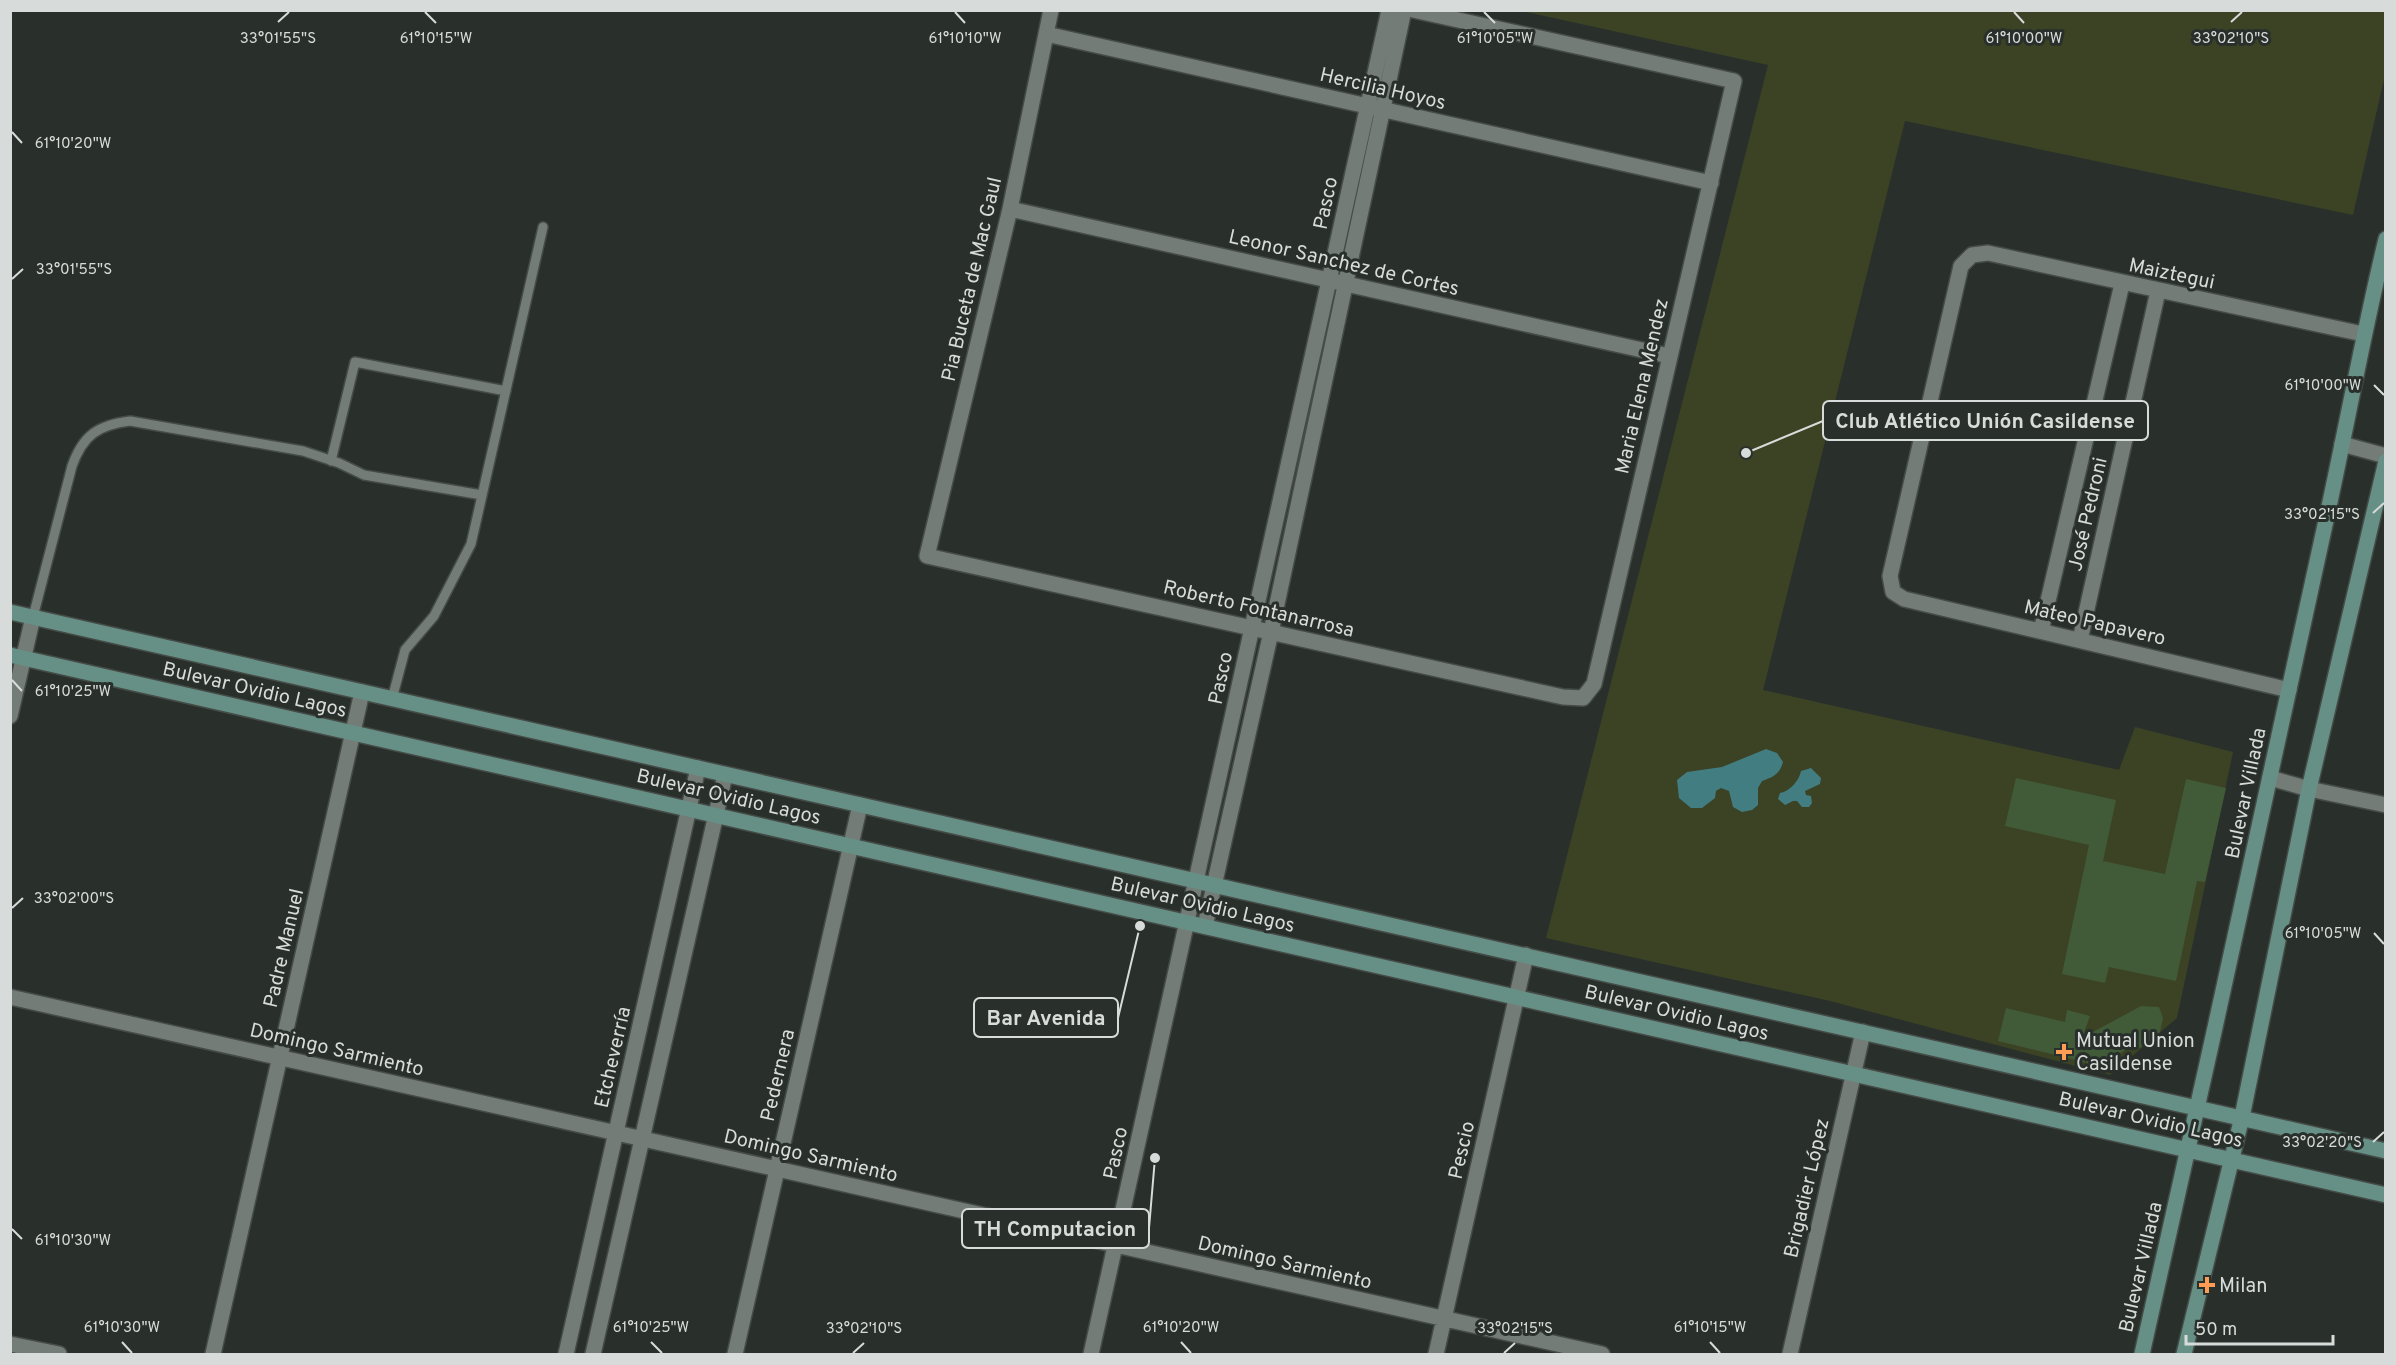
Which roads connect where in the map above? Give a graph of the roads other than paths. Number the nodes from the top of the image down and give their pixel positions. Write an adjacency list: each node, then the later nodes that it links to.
1 (1051, 10): 5 (street, Pia Buceta de Mac Gaul)
2 (1389, 10): 6 (street, Pasco)
3 (1404, 10): 7 (street, Pasco)
4 (1413, 10): 8 (street, Maria Elena Mendez)
5 (1046, 34): 6 (street, Hercilia Hoyos); 9 (street, Pia Buceta de Mac Gaul)
6 (1368, 106): 7 (street, Hercilia Hoyos); 12 (street, Pasco)
7 (1384, 109): 8 (street, Hercilia Hoyos); 13 (street, Pasco)
8 (1711, 183): 17 (street, Maria Elena Mendez)
9 (1010, 209): 12 (street, Leonor Sanchez de Cortes); 24 (street, Pia Buceta de Mac Gaul)
10 (543, 227): 18 (lane)
11 (2385, 239): 16 (main road, Bulevar Villada)
12 (1329, 281): 13 (street, Leonor Sanchez de Cortes); 28 (street, Pasco)
13 (1346, 284): 17 (street, Leonor Sanchez de Cortes); 30 (street, Pasco)
14 (2122, 284): 15 (street, Maiztegui); 25 (street, Maiztegui); 29 (street, José Pedroni)
15 (2158, 291): 16 (street, Maiztegui); 31 (street, José Pedroni)
16 (2363, 334): 19 (main road, Bulevar Villada)
17 (1669, 356): 35 (street, Maria Elena Mendez)
18 (506, 391): 21 (lane); 23 (lane)
19 (2342, 444): 20 (street); 33 (main road, Bulevar Villada)
20 (2385, 456)
21 (331, 461): 23 (lane); 27 (lane)
22 (2385, 461): 42 (main road)
23 (482, 495): 36 (lane)
24 (927, 556): 28 (street, Roberto Fontanarrosa)
25 (1893, 592): 29 (street, Mateo Papavero)
26 (10, 612): 27 (main road, Bulevar Ovidio Lagos)
27 (33, 617): 32 (street); 34 (main road, Bulevar Ovidio Lagos)
28 (1252, 628): 30 (street, Roberto Fontanarrosa); 48 (street, Pasco)
29 (2041, 631): 31 (street, Mateo Papavero)
30 (1271, 632): 35 (street, Roberto Fontanarrosa); 49 (street, Pasco)
31 (2080, 640): 33 (street, Mateo Papavero)
32 (17, 657): 37 (street); 38 (main road, Bulevar Ovidio Lagos)
33 (2289, 690): 41 (main road, Bulevar Villada)
34 (362, 692): 36 (main road, Bulevar Ovidio Lagos); 38 (street, Padre Manuel)
35 (1583, 698)
36 (392, 699): 39 (main road, Bulevar Ovidio Lagos)
37 (10, 716)
38 (353, 733): 45 (main road, Bulevar Ovidio Lagos); 56 (street, Padre Manuel)
39 (698, 768): 40 (main road, Bulevar Ovidio Lagos); 45 (street, Etcheverría)
40 (725, 775): 43 (main road, Bulevar Ovidio Lagos); 46 (street)
41 (2270, 778): 42 (street); 58 (main road, Bulevar Villada)
42 (2309, 789): 44 (street); 59 (main road)
43 (860, 805): 47 (street, Pedernera); 48 (main road, Bulevar Ovidio Lagos)
44 (2385, 805)
45 (689, 809): 46 (main road, Bulevar Ovidio Lagos); 60 (street, Etcheverría)
46 (716, 815): 47 (main road, Bulevar Ovidio Lagos); 61 (street)
47 (851, 846): 50 (main road, Bulevar Ovidio Lagos); 65 (street, Pedernera)
48 (1196, 880): 49 (main road, Bulevar Ovidio Lagos); 50 (street, Pasco)
49 (1214, 884): 51 (street, Pasco); 52 (main road, Bulevar Ovidio Lagos)
50 (1187, 922): 51 (main road, Bulevar Ovidio Lagos); 67 (street, Pasco)
51 (1205, 926): 54 (main road, Bulevar Ovidio Lagos)
52 (1526, 955): 54 (street, Pescio); 55 (main road, Bulevar Ovidio Lagos)
53 (10, 997): 56 (street, Domingo Sarmiento)
54 (1516, 997): 57 (main road, Bulevar Ovidio Lagos); 68 (street, Pescio)
55 (1863, 1032): 57 (street, Brigadier López); 58 (main road, Bulevar Ovidio Lagos)
56 (280, 1058): 60 (street, Domingo Sarmiento); 71 (street, Padre Manuel)
57 (1854, 1073): 62 (main road, Bulevar Ovidio Lagos); 78 (street, Brigadier López)
58 (2198, 1108): 59 (main road, Bulevar Ovidio Lagos); 62 (main road, Bulevar Villada)
59 (2242, 1117): 63 (main road, Bulevar Ovidio Lagos); 64 (main road)
60 (616, 1133): 61 (street, Domingo Sarmiento); 72 (street, Etcheverría)
61 (642, 1139): 65 (street, Domingo Sarmiento); 73 (street)
62 (2189, 1149): 64 (main road, Bulevar Ovidio Lagos); 79 (main road, Bulevar Villada)
63 (2385, 1151)
64 (2232, 1159): 66 (main road, Bulevar Ovidio Lagos); 80 (main road)
65 (777, 1169): 67 (street, Domingo Sarmiento); 74 (street, Pedernera)
66 (2385, 1195)
67 (1116, 1245): 68 (street, Domingo Sarmiento); 75 (street, Pasco)
68 (1444, 1319): 76 (street, Pescio); 77 (street, Domingo Sarmiento)
69 (10, 1344): 70 (street)
70 (59, 1354)
71 (213, 1354)
72 (566, 1354)
73 (593, 1354)
74 (735, 1354)
75 (1091, 1354)
76 (1436, 1354)
77 (1602, 1354)
78 (1790, 1354)
79 (2142, 1354)
80 (2184, 1354)

